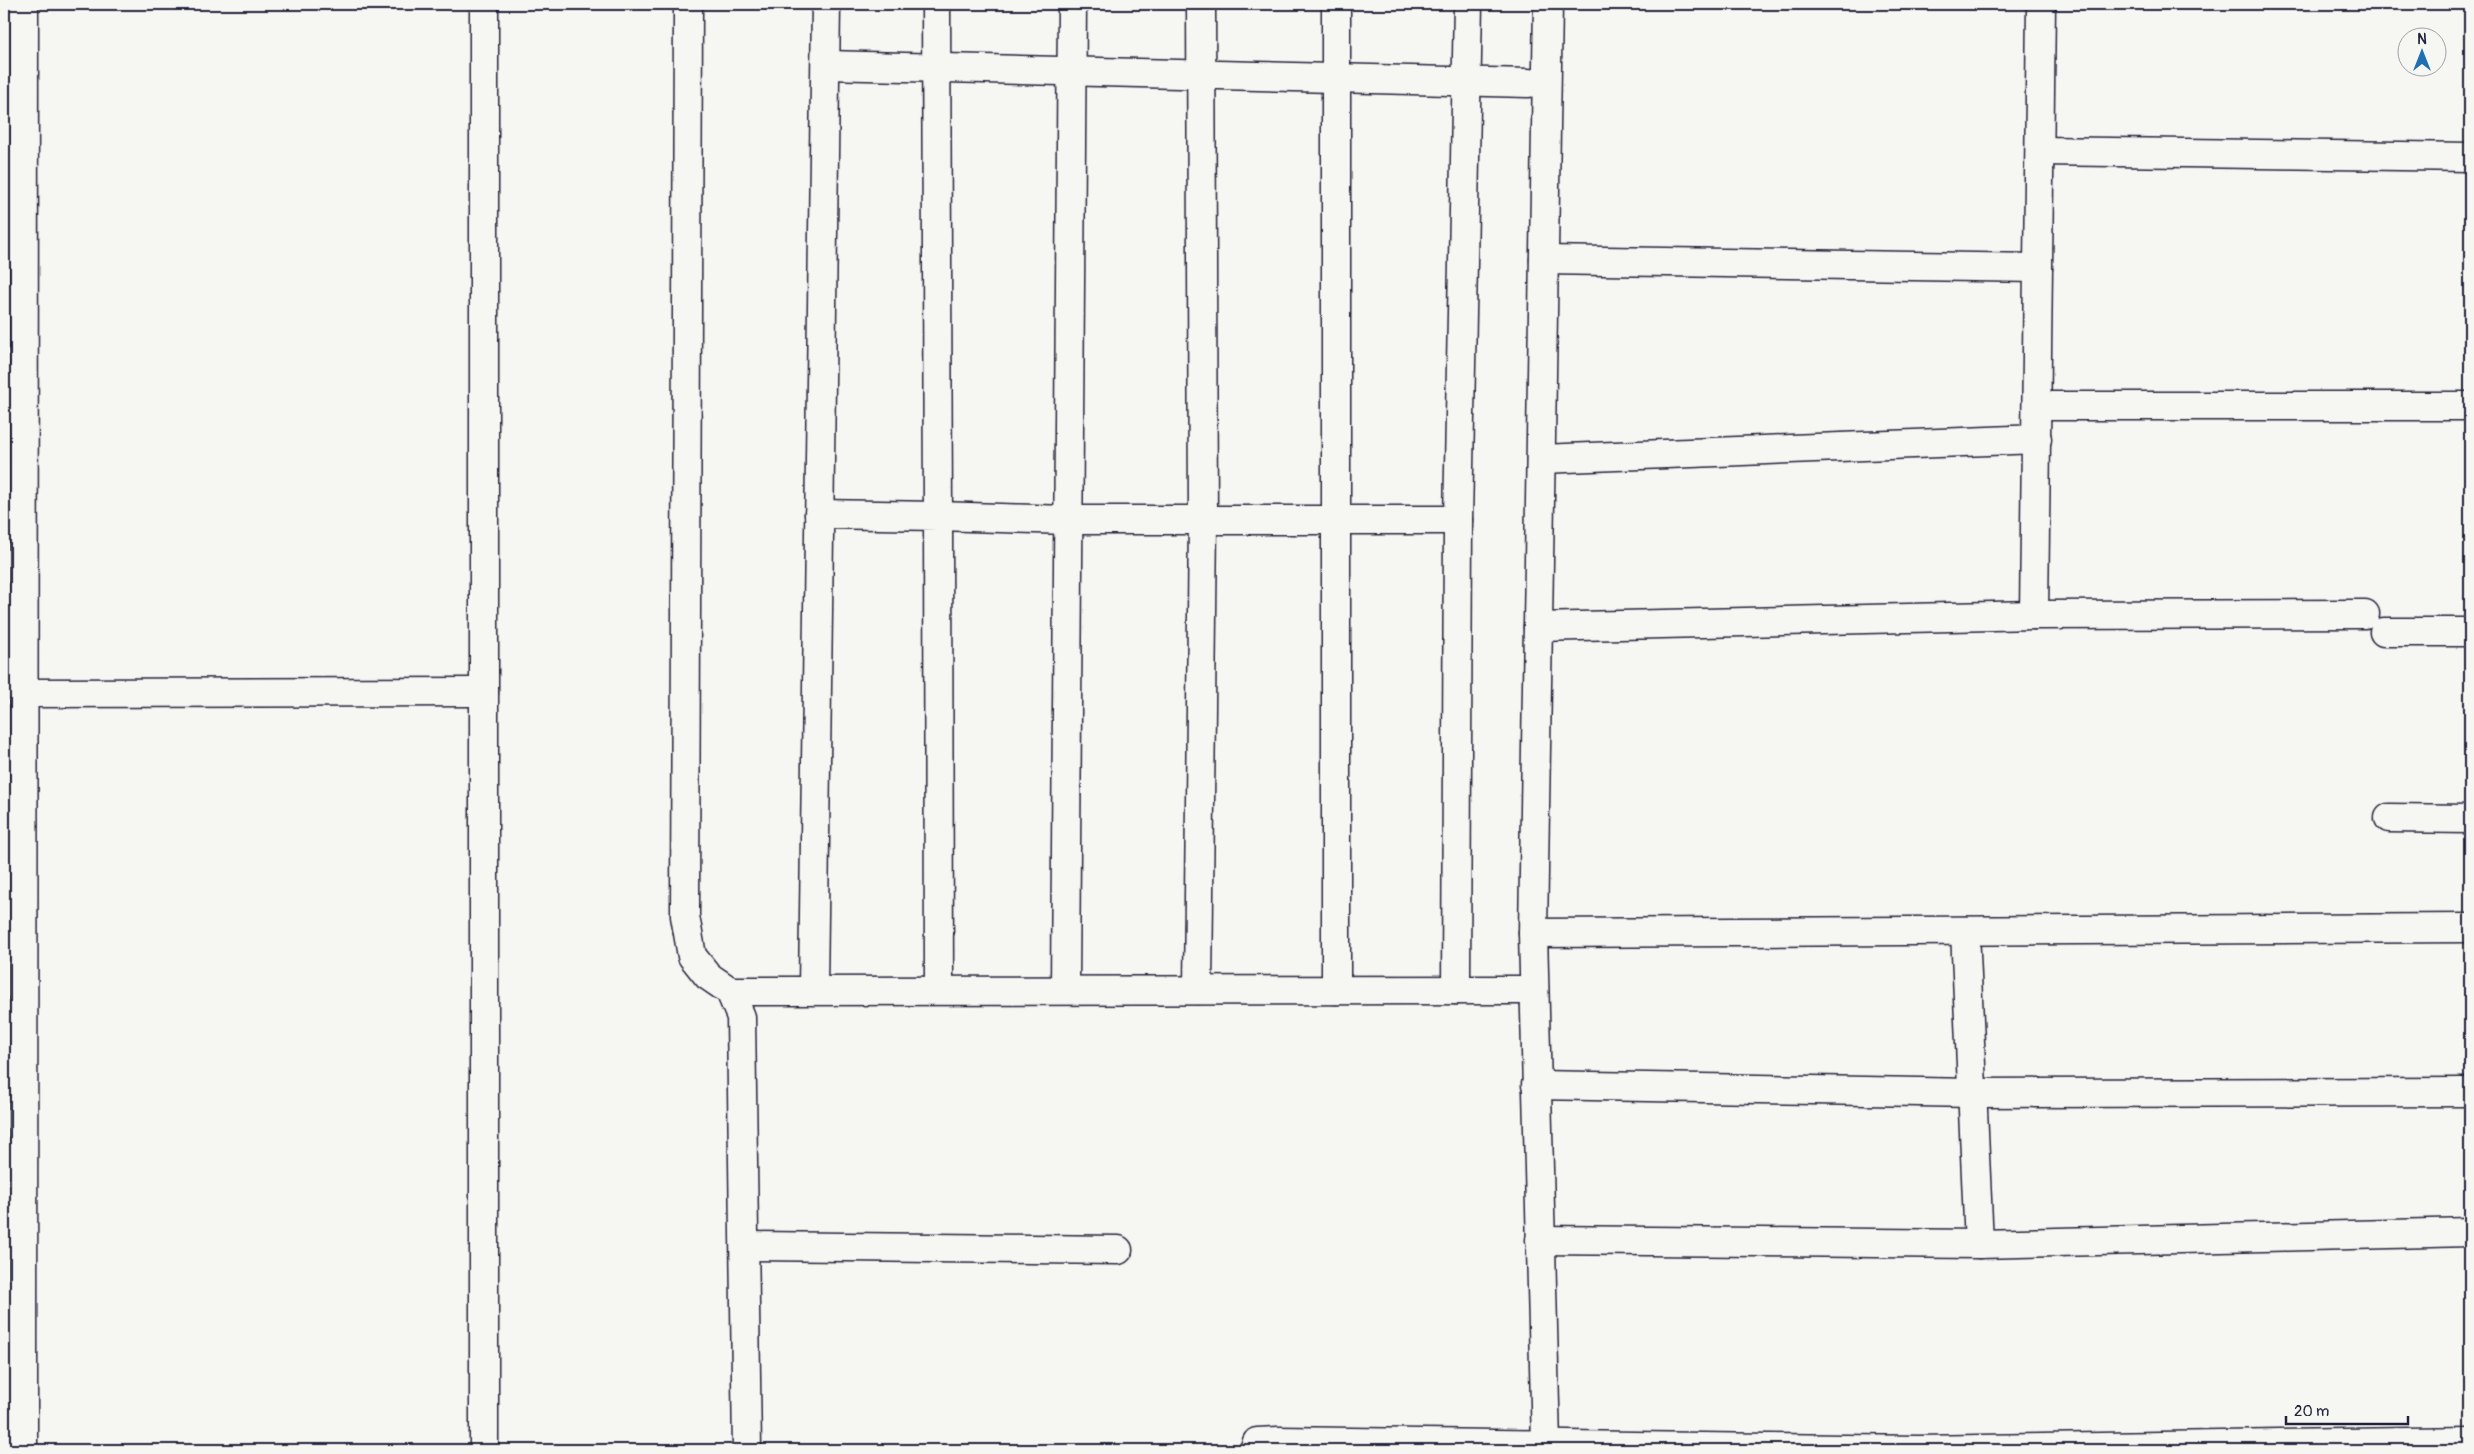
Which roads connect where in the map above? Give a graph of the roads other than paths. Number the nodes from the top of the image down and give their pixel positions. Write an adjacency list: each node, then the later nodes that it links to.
1 (24, 4): 27 (street)
2 (484, 4): 37 (street)
3 (688, 4): 51 (street)
4 (826, 4): 12 (street)
5 (936, 4): 13 (street)
6 (1072, 4): 14 (street)
7 (1201, 4): 15 (street)
8 (1336, 4): 16 (street)
9 (1468, 4): 17 (street)
10 (1548, 4): 21 (street)
11 (2041, 4): 19 (street)
12 (826, 65): 13 (street); 28 (street)
13 (934, 68): 14 (street); 29 (street)
14 (1071, 71): 15 (street); 30 (street)
15 (1201, 75): 16 (street); 31 (street)
16 (1335, 78): 17 (street); 32 (street)
17 (1468, 81): 18 (street); 33 (street)
18 (1528, 83)
19 (2040, 151): 20 (street); 22 (street)
20 (2470, 156)
21 (1544, 260): 22 (street); 26 (street)
22 (2038, 268): 23 (street)
23 (2037, 406): 24 (street); 25 (street)
24 (2470, 406)
25 (2037, 438): 26 (street); 34 (street)
26 (1541, 459): 35 (street)
27 (13, 472): 38 (street)
28 (819, 514): 29 (street); 44 (street)
29 (938, 516): 30 (street); 45 (street)
30 (1068, 520): 31 (street); 46 (street)
31 (1203, 520): 32 (street); 47 (street)
32 (1338, 520): 33 (street); 48 (street)
33 (1458, 520): 49 (street)
34 (2034, 615): 35 (street); 36 (street)
35 (1538, 627): 43 (street)
36 (2470, 632)
37 (484, 692): 38 (street); 63 (street)
38 (22, 693): 62 (street)
39 (2389, 818): 40 (street)
40 (2470, 819)
41 (2470, 928): 42 (street)
42 (1965, 931): 43 (street); 54 (street)
43 (1533, 933): 50 (street)
44 (813, 990): 45 (street); 51 (street)
45 (939, 990): 46 (street)
46 (1065, 990): 47 (street)
47 (1198, 990): 48 (street)
48 (1336, 990): 49 (street)
49 (1456, 990): 50 (street)
50 (1534, 990): 52 (street)
51 (730, 991): 58 (street)
52 (1536, 1085): 54 (street); 56 (street)
53 (2470, 1092): 54 (street)
54 (1973, 1093): 57 (street)
55 (2470, 1232): 57 (street)
56 (1540, 1240): 57 (street); 61 (street)
57 (1979, 1244)
58 (745, 1246): 59 (street); 64 (street)
59 (1118, 1250)
60 (2470, 1441): 66 (street)
61 (1546, 1444): 65 (street); 66 (street)
62 (23, 1450)
63 (484, 1450)
64 (747, 1450)
65 (1254, 1450)
66 (1919, 1450)

